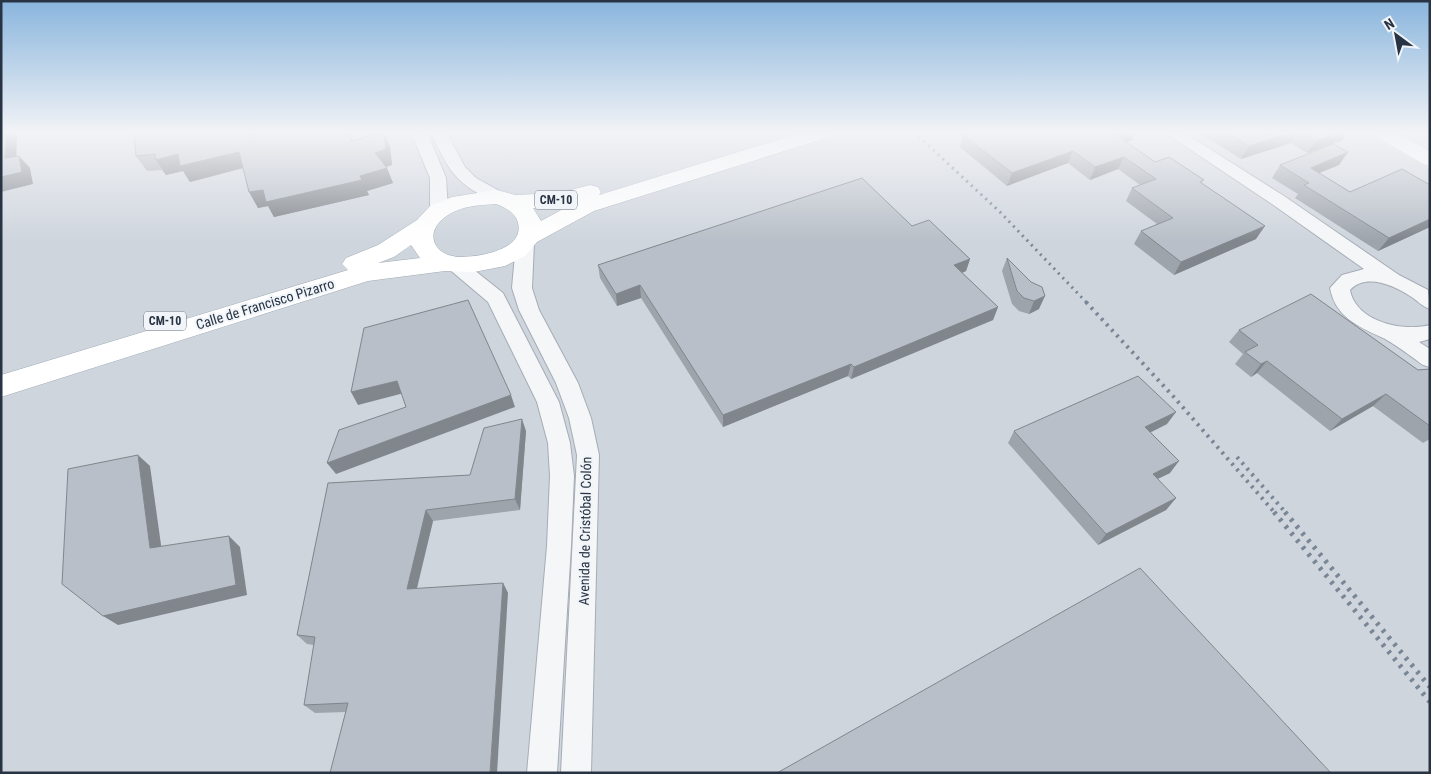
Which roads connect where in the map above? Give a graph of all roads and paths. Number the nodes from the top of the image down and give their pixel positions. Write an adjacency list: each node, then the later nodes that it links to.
1 (434, 168): 7 (street)
2 (458, 168): 6 (street)
3 (671, 168): 6 (main road, CM-10)
4 (708, 168): 8 (main road, CM-10)
5 (1228, 168): 9 (street)
6 (506, 200): 7 (main road, CM-10); 8 (main road, CM-10)
7 (432, 218): 10 (main road); 17 (main road, Calle de Francisco Pizarro / CM-10)
8 (527, 240): 10 (main road, CM-10); 20 (street, Avenida de Cristóbal Colón)
9 (1337, 241): 11 (street); 12 (street)
10 (451, 264): 18 (main road, Calle de Francisco Pizarro / CM-10); 19 (street, Avenida de Cristóbal Colón)
11 (1392, 279): 12 (street); 13 (street)
12 (1346, 280): 14 (street)
13 (1430, 302)
14 (1385, 331): 15 (street); 16 (street)
15 (1430, 332)
16 (1430, 359)
17 (1, 370)
18 (1, 386)
19 (542, 773)
20 (576, 773)

